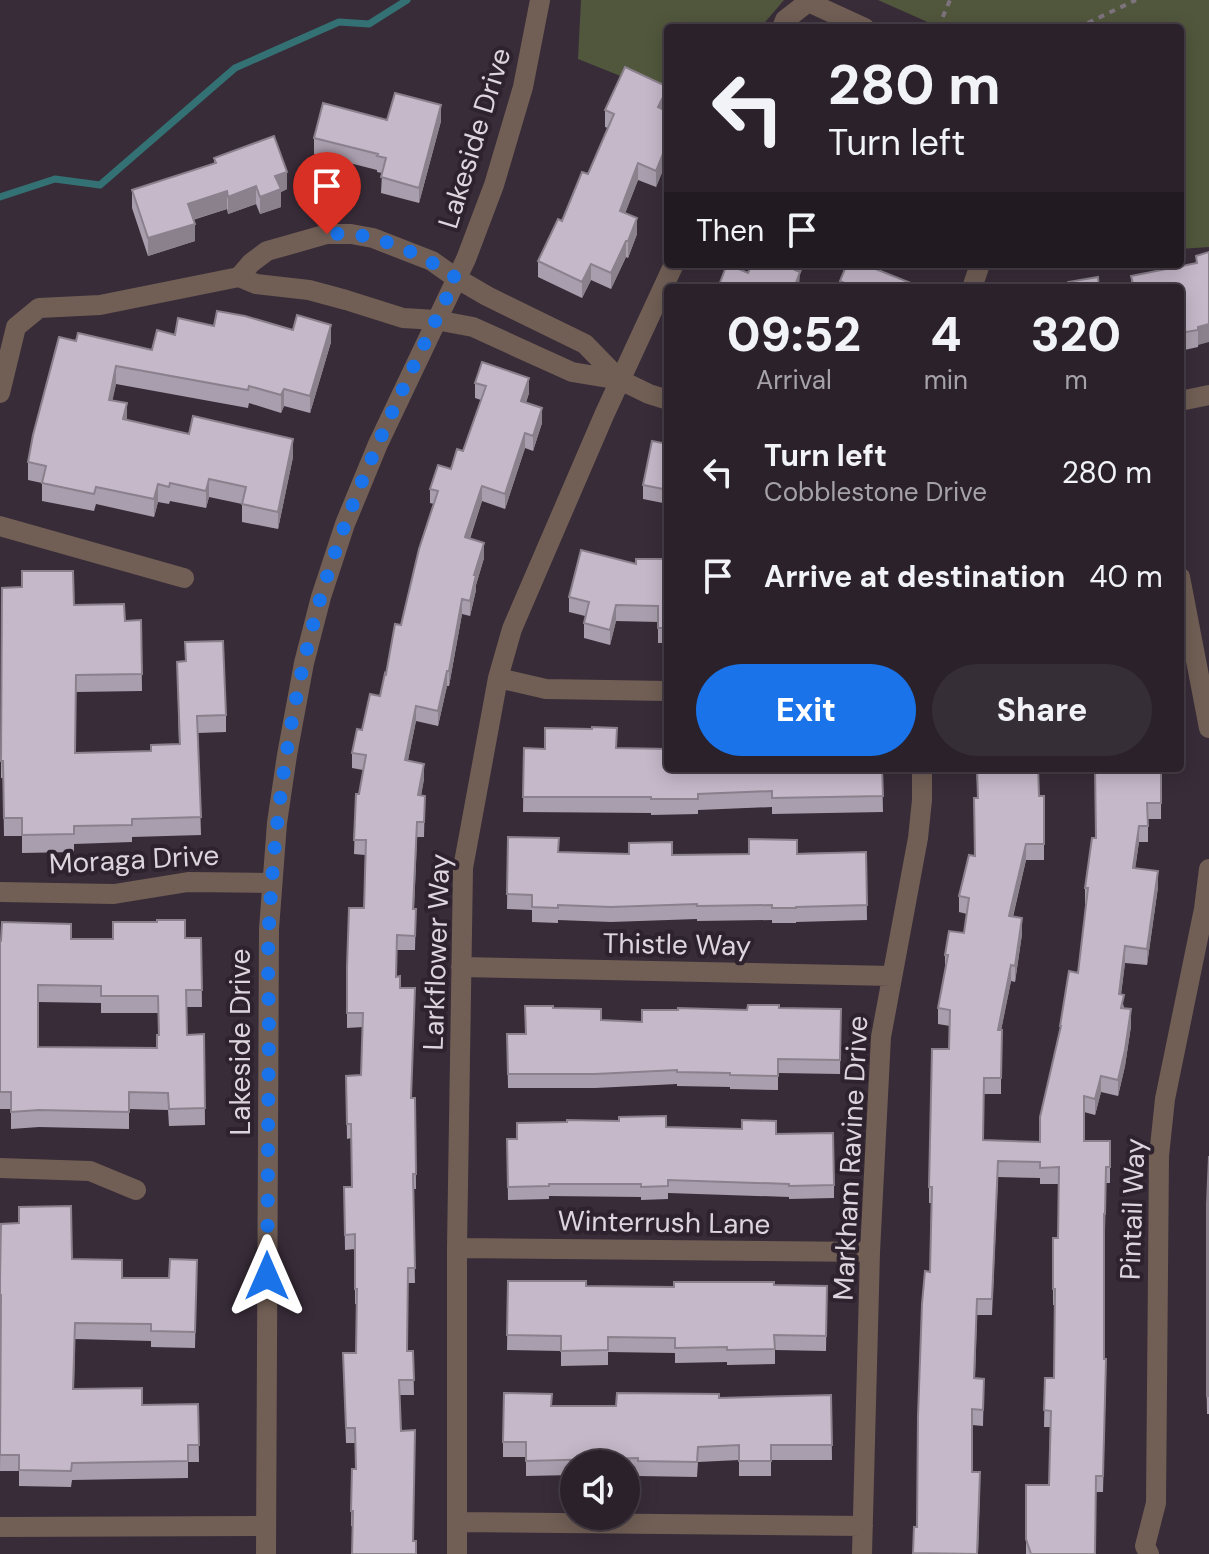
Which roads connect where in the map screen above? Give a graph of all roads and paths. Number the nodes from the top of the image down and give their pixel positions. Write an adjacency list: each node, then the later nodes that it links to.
1 (540, 0): 9 (street, Lakeside Drive)
2 (950, 0): 6 (path)
3 (1136, 0): 7 (path)
4 (784, 24): 5 (street)
5 (856, 24)
6 (940, 24)
7 (1085, 24)
8 (239, 277): 9 (street); 11 (street); 13 (street)
9 (456, 278): 11 (street, Lakeside Drive); 12 (street)
10 (664, 285): 12 (street, Larkflower Way)
11 (436, 320): 12 (street); 25 (street, Lakeside Drive)
12 (620, 380): 15 (street); 20 (street, Larkflower Way)
13 (0, 393)
14 (1209, 395): 16 (street)
15 (664, 399)
16 (1184, 400)
17 (0, 526): 18 (street)
18 (184, 578)
19 (1184, 598): 22 (street)
20 (498, 678): 21 (street); 27 (street, Larkflower Way)
21 (664, 691)
22 (1209, 728)
23 (922, 772): 28 (street, Markham Ravine Drive)
24 (1209, 869): 40 (street, Pintail Way)
25 (272, 883): 26 (street, Moraga Drive); 34 (street, Lakeside Drive)
26 (0, 892)
27 (461, 967): 28 (street, Thistle Way); 31 (street, Larkflower Way)
28 (892, 976): 32 (street, Markham Ravine Drive)
29 (0, 1168): 30 (street)
30 (136, 1190)
31 (457, 1248): 32 (street, Winterrush Lane); 33 (street, Larkflower Way)
32 (870, 1252): 35 (street, Markham Ravine Drive)
33 (457, 1522): 35 (street); 38 (street, Larkflower Way)
34 (266, 1526): 36 (street); 37 (street, Lakeside Drive)
35 (863, 1526): 39 (street, Markham Ravine Drive)
36 (0, 1527)
37 (266, 1554)
38 (457, 1554)
39 (862, 1554)
40 (1149, 1554)

